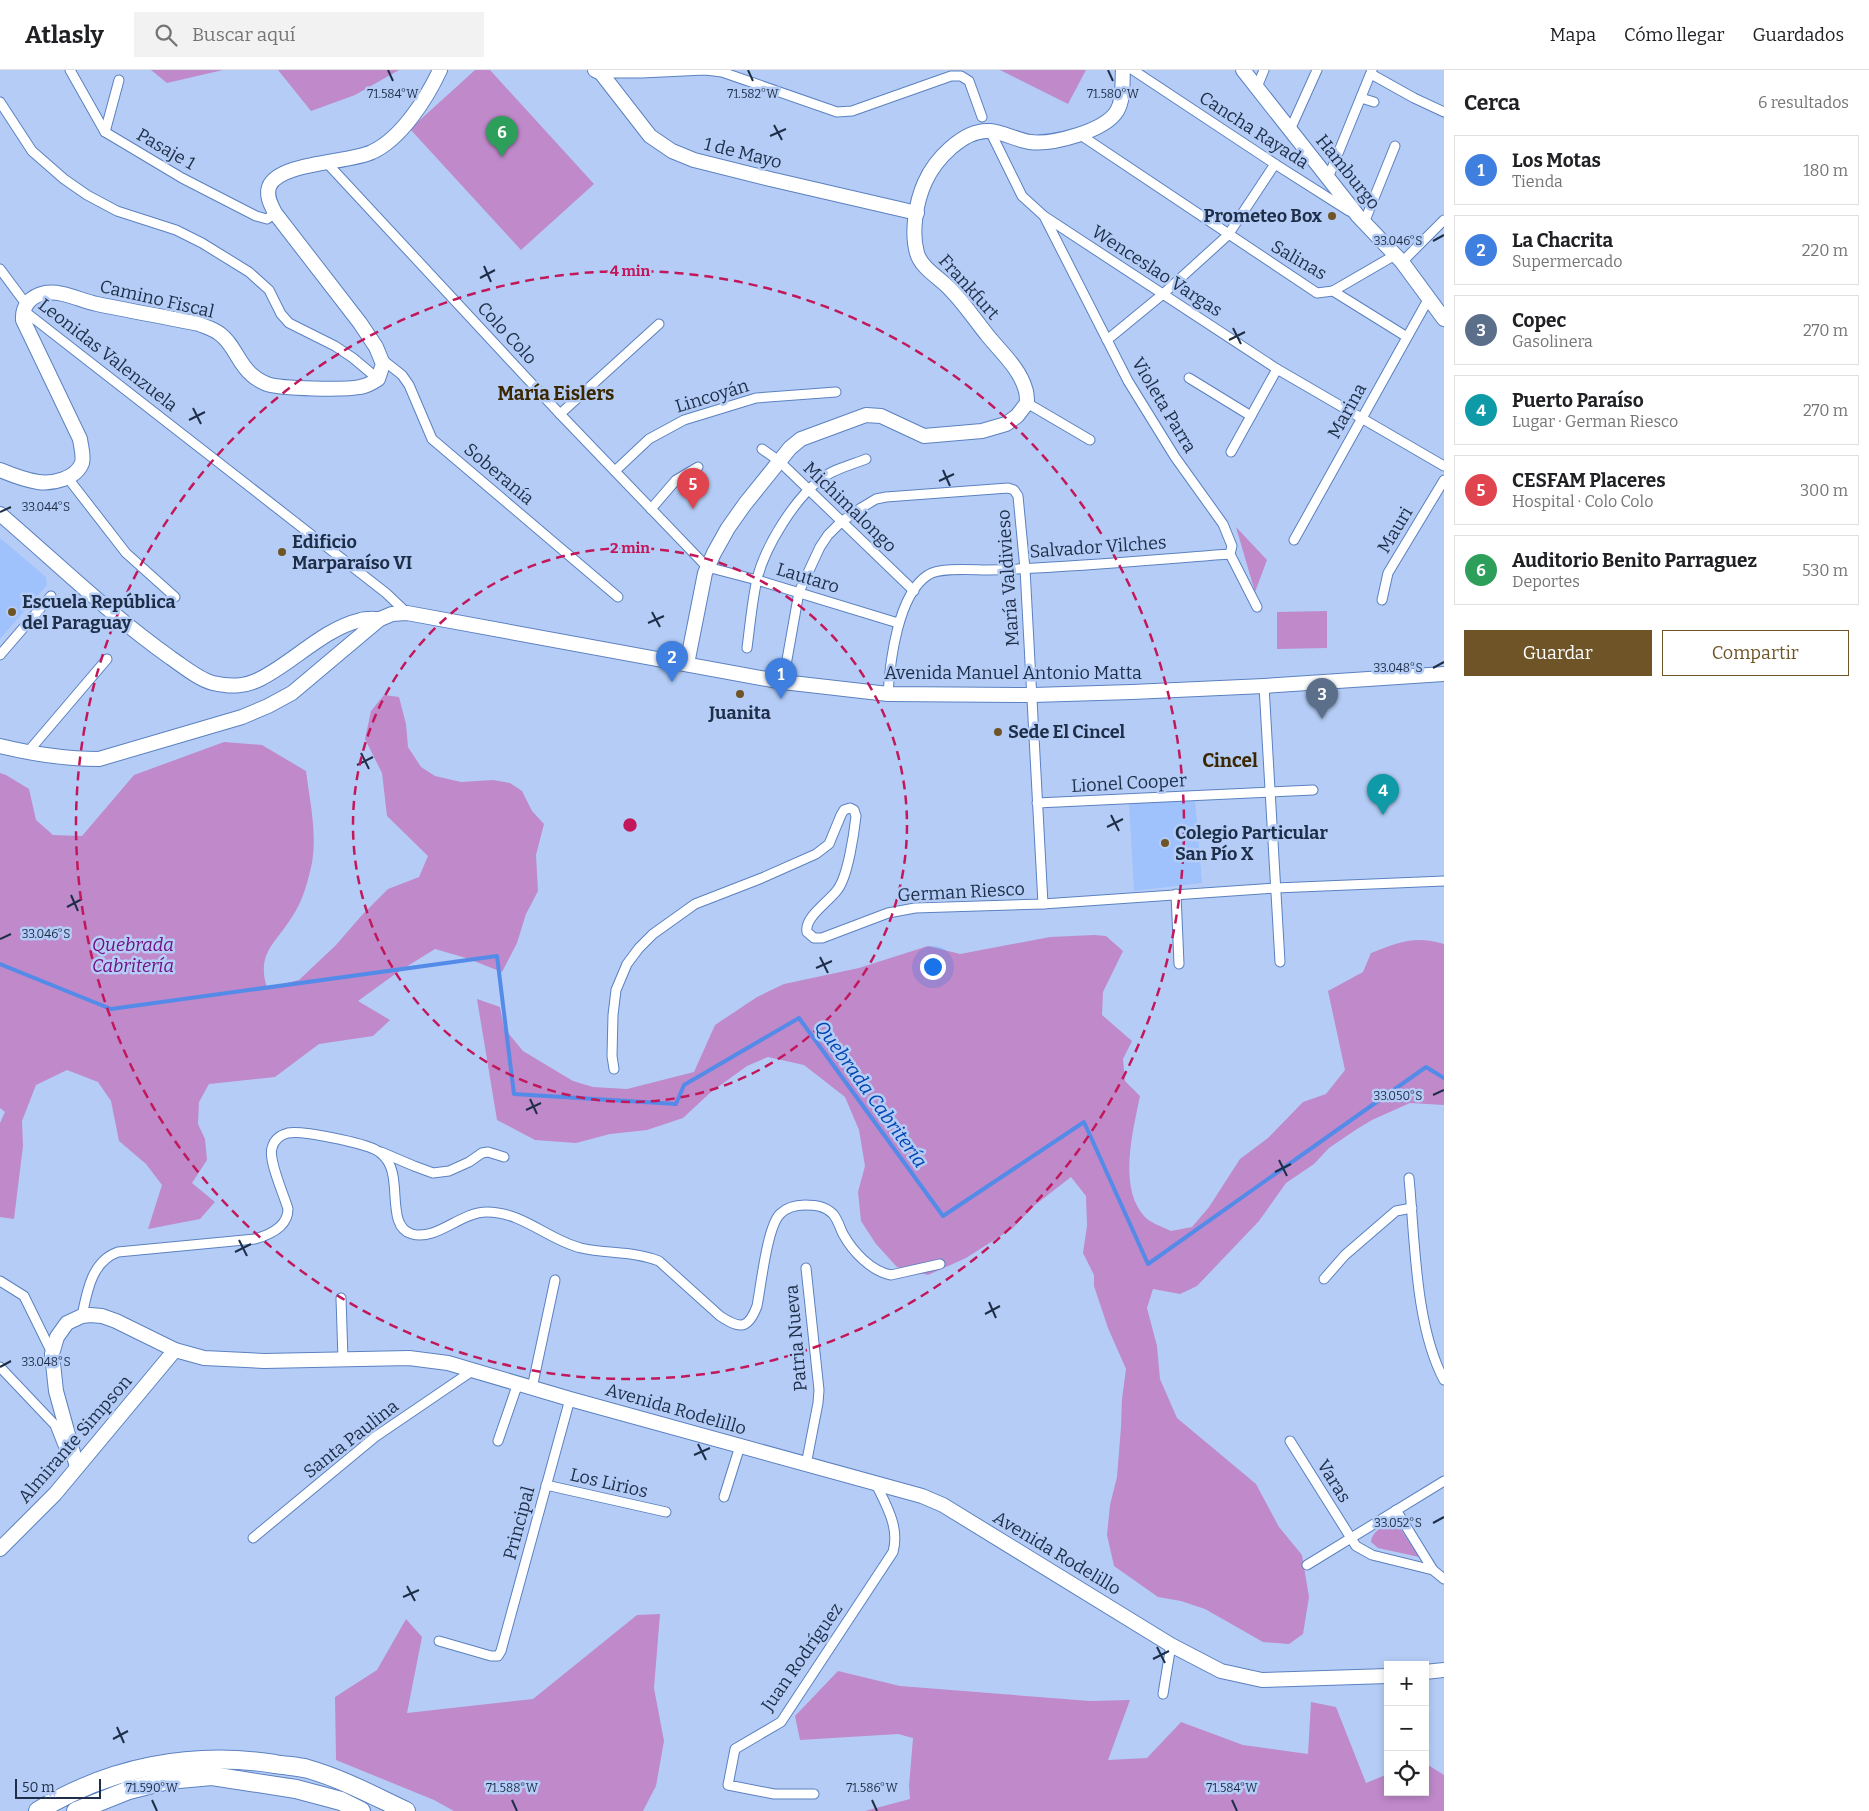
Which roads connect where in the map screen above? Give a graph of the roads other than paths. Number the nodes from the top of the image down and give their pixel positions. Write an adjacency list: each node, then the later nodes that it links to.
1 (70, 70): 19 (street, Pasaje 1)
2 (440, 70): 22 (street)
3 (1123, 70): 20 (street)
4 (1133, 70): 23 (street, Cancha Rayada)
5 (1244, 70): 11 (street, Hamburgo)
6 (1264, 70): 11 (street)
7 (1317, 70): 17 (street)
8 (598, 71): 16 (street); 26 (street, 1 de Mayo)
9 (1371, 72): 12 (street); 15 (street)
10 (119, 80): 19 (street)
11 (1257, 87): 17 (street, Hamburgo)
12 (1361, 98): 14 (street); 24 (street)
13 (0, 102): 44 (street)
14 (1374, 102)
15 (1444, 112)
16 (982, 117)
17 (1290, 130): 24 (street, Hamburgo)
18 (990, 131): 20 (street); 26 (street, Frankfurt); 27 (street, Wenceslao Vargas)
19 (105, 132): 25 (street, Pasaje 1)
20 (1079, 134): 30 (street, Salinas)
21 (1395, 146): 28 (street)
22 (326, 162): 25 (street); 47 (street, Colo Colo)
23 (1274, 164): 28 (street, Cancha Rayada); 30 (street)
24 (1328, 178): 28 (street, Hamburgo)
25 (275, 213): 41 (street)
26 (917, 213): 46 (street, Frankfurt)
27 (1044, 216): 34 (street, Wenceslao Vargas); 40 (street, Violeta Parra)
28 (1361, 220): 31 (street, Hamburgo)
29 (1444, 220): 31 (street)
30 (1228, 234): 33 (street, Salinas); 34 (street)
31 (1398, 259): 33 (street); 35 (street, Hamburgo)
32 (0, 269): 36 (street, Leonidas Valenzuela)
33 (1333, 291): 39 (street, Salinas)
34 (1163, 294): 40 (street); 42 (street, Wenceslao Vargas)
35 (1429, 298): 37 (street, Hamburgo); 39 (street, Marina)
36 (25, 307): 44 (street, Camino Fiscal); 59 (street); 77 (street, Leonidas Valenzuela)
37 (1444, 319)
38 (659, 324): 47 (street)
39 (1407, 337): 49 (street, Marina)
40 (1107, 340): 66 (street, Violeta Parra)
41 (383, 360): 44 (street); 74 (street, Soberanía)
42 (1277, 369): 48 (street); 49 (street, Wenceslao Vargas)
43 (1189, 378): 48 (street)
44 (378, 380)
45 (836, 392): 58 (street, Lincoyán)
46 (1027, 403): 50 (street); 54 (street)
47 (560, 414): 58 (street, Colo Colo)
48 (1251, 416): 52 (street)
49 (1362, 418): 55 (street, Wenceslao Vargas); 65 (street, Marina)
50 (1090, 440)
51 (762, 449): 54 (street, Michimalongo)
52 (1231, 452)
53 (866, 459): 61 (street)
54 (779, 461): 61 (street, Michimalongo); 67 (street)
55 (1444, 466)
56 (698, 467): 62 (street)
57 (0, 470): 59 (street)
58 (615, 471): 62 (street, Colo Colo)
59 (67, 477): 73 (street)
60 (1444, 480): 75 (street, Mauri)
61 (809, 490): 64 (street, Michimalongo); 69 (street)
62 (651, 509): 67 (street, Colo Colo)
63 (0, 514): 81 (street)
64 (841, 522): 68 (street, María Valdivieso); 70 (street, Michimalongo); 71 (street)
65 (1294, 540)
66 (1230, 554): 68 (street, Salvador Vilches); 76 (street, Violeta Parra)
67 (707, 567): 69 (street, Lautaro); 85 (street)
68 (1025, 569): 70 (street, Salvador Vilches); 90 (street, María Valdivieso)
69 (757, 580): 71 (street, Lautaro); 80 (street)
70 (915, 589): 79 (street)
71 (798, 592): 79 (street, Lautaro); 87 (street)
72 (50, 596): 82 (street)
73 (175, 597)
74 (618, 597)
75 (1382, 600)
76 (1257, 607)
77 (407, 613): 78 (street, Avenida Manuel Antonio Matta); 85 (street, Avenida Manuel Antonio Matta)
78 (380, 619): 81 (street); 84 (street, Avenida Manuel Antonio Matta)
79 (898, 623): 89 (street)
80 (747, 648)
81 (302, 652): 84 (street)
82 (0, 655)
83 (107, 659): 92 (street)
84 (328, 661): 92 (street, Avenida Manuel Antonio Matta)
85 (687, 664): 87 (street, Avenida Manuel Antonio Matta)
86 (1444, 674): 88 (street, Avenida Manuel Antonio Matta)
87 (782, 682): 89 (street, Avenida Manuel Antonio Matta)
88 (1264, 686): 90 (street, Avenida Manuel Antonio Matta); 94 (street)
89 (888, 694): 90 (street, Avenida Manuel Antonio Matta)
90 (1032, 695): 95 (street, María Valdivieso)
91 (0, 746): 92 (street, Avenida Manuel Antonio Matta)
92 (27, 753)
93 (1313, 790): 94 (street, Lionel Cooper)
94 (1270, 792): 95 (street, Lionel Cooper); 97 (street)
95 (1037, 804): 99 (street, María Valdivieso)
96 (1444, 881): 97 (street, German Riesco)
97 (1276, 888): 98 (street, German Riesco); 100 (street)
98 (1176, 894): 99 (street, German Riesco); 101 (street)
99 (1043, 904): 102 (street, German Riesco)
100 (1280, 962)
101 (1179, 964)
102 (614, 1069)
103 (378, 1151): 104 (street); 107 (street); 113 (street)
104 (504, 1157)
105 (1409, 1178): 106 (street)
106 (1412, 1208): 109 (street); 119 (street)
107 (940, 1264)
108 (806, 1268): 126 (street, Patria Nueva)
109 (1324, 1279)
110 (555, 1280): 121 (street)
111 (0, 1281): 115 (street)
112 (341, 1298): 116 (street)
113 (82, 1316): 114 (street, Avenida Rodelillo); 115 (street)
114 (175, 1350): 116 (street, Avenida Rodelillo); 127 (street, Almirante Simpson)
115 (52, 1354): 127 (street)
116 (342, 1359): 118 (street, Avenida Rodelillo)
117 (0, 1367): 127 (street)
118 (472, 1371): 120 (street, Avenida Rodelillo); 134 (street, Santa Paulina)
119 (1444, 1380)
120 (518, 1383): 121 (street, Avenida Rodelillo); 123 (street)
121 (532, 1388): 122 (street, Avenida Rodelillo)
122 (570, 1399): 125 (street, Avenida Rodelillo); 130 (street, Principal)
123 (498, 1441)
124 (1290, 1441): 135 (street, Varas)
125 (740, 1446): 126 (street, Avenida Rodelillo); 131 (street)
126 (806, 1465): 129 (street, Avenida Rodelillo)
127 (75, 1469): 136 (street, Almirante Simpson)
128 (1444, 1481): 132 (street)
129 (875, 1482): 141 (street, Avenida Rodelillo); 146 (street, Juan Rodríguez)
130 (546, 1485): 133 (street, Los Lirios); 140 (street, Principal)
131 (724, 1497)
132 (1396, 1510): 135 (street); 138 (street)
133 (666, 1512)
134 (253, 1538)
135 (1351, 1538): 137 (street); 138 (street, Varas)
136 (0, 1549)
137 (1307, 1565)
138 (1433, 1570): 139 (street)
139 (1444, 1579)
140 (439, 1641)
141 (1171, 1645): 144 (street, Avenida Rodelillo); 145 (street)
142 (1444, 1670): 143 (street)
143 (1429, 1672)
144 (1384, 1676)
145 (1163, 1694)
146 (814, 1794)
147 (38, 1811): 150 (highway)
148 (76, 1811): 149 (highway)
149 (361, 1811)
150 (406, 1811)

